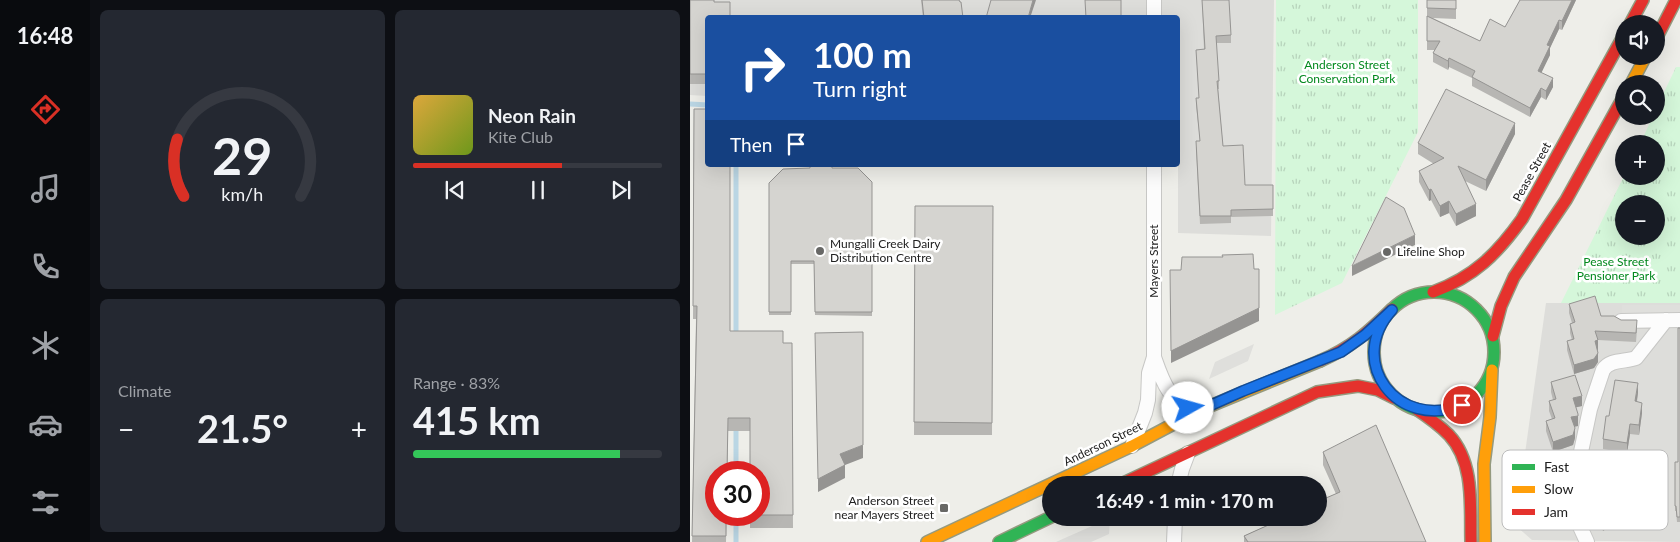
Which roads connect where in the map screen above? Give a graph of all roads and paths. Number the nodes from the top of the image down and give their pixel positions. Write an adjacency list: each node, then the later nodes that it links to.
1 (1154, 0): 5 (street)
2 (1643, 0): 6 (main road)
3 (1676, 0): 7 (main road)
4 (1680, 12): 7 (main road)
5 (1154, 15)
6 (1635, 15)
7 (1666, 22)
8 (1615, 51): 11 (main road, Pease Street)
9 (1615, 112): 15 (main road)
10 (1154, 167): 16 (street, Mayers Street)
11 (1432, 292): 12 (main road); 15 (main road)
12 (1392, 310): 18 (main road); 20 (main road, Anderson Street)
13 (1673, 320): 14 (street); 22 (street)
14 (1621, 321)
15 (1492, 336): 17 (main road)
16 (1154, 357): 20 (street, Mayers Street); 21 (street, Mayers Street)
17 (1492, 370): 19 (main road); 31 (main road)
18 (1400, 401): 19 (main road); 23 (main road)
19 (1416, 409): 30 (main road)
20 (1198, 411): 21 (main road, Anderson Street)
21 (1132, 446): 28 (main road, Anderson Street)
22 (1581, 450)
23 (1188, 453): 24 (main road); 25 (street)
24 (1138, 476)
25 (1180, 476)
26 (1042, 521): 29 (main road)
27 (1582, 530): 32 (street)
28 (927, 542)
29 (999, 542)
30 (1471, 542)
31 (1485, 542)
32 (1587, 542)

